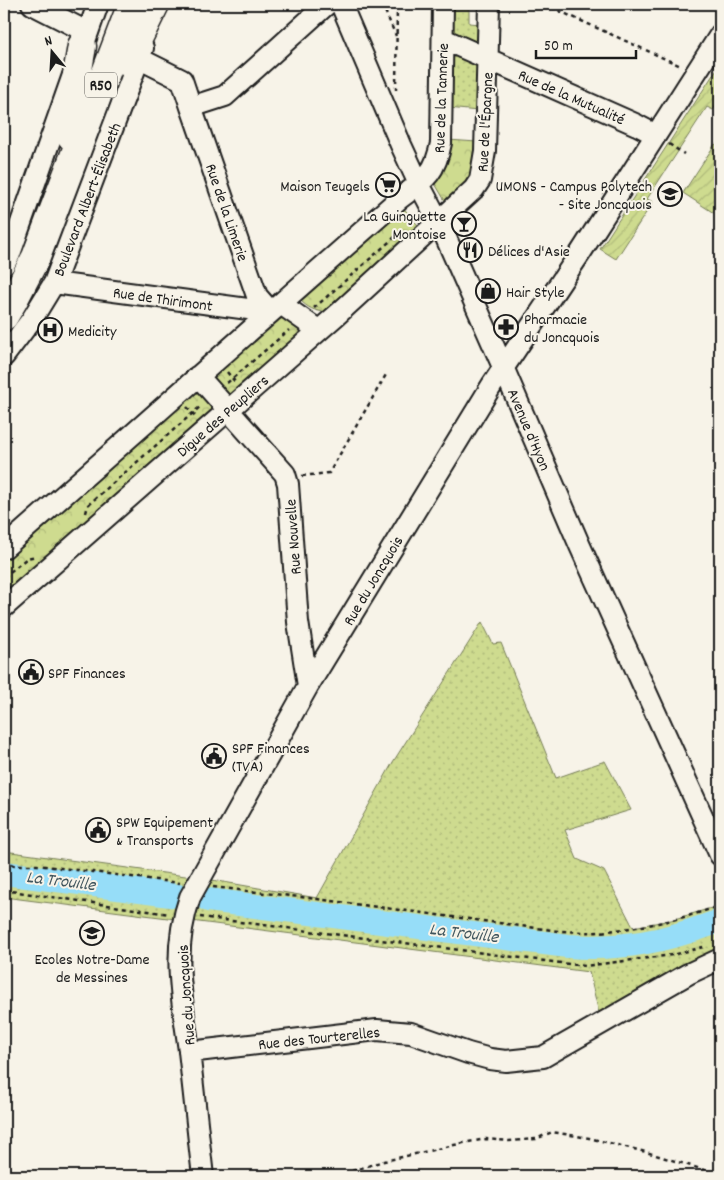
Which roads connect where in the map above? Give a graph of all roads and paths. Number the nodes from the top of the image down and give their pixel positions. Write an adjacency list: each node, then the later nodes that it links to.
1 (32, 4): 13 (street)
2 (98, 4): 13 (street)
3 (132, 4): 22 (highway, Boulevard Albert-Élisabeth / R50)
4 (157, 4): 16 (street, Boulevard Albert-Élisabeth); 22 (highway)
5 (327, 4): 20 (street)
6 (341, 4): 23 (street, Avenue d'Hyon)
7 (382, 4): 14 (path)
8 (397, 4): 14 (path)
9 (443, 4): 15 (street, Rue de la Tannerie)
10 (489, 4): 17 (street, Rue de l'Épargne)
11 (544, 4): 18 (path)
12 (720, 34): 18 (street, Rue du Joncquois)
13 (85, 38): 22 (highway); 25 (street)
14 (397, 38): 19 (path)
15 (443, 39): 17 (street, Rue de la Mutualité); 23 (street, Rue de la Tannerie)
16 (140, 59): 20 (street, Rue de la Limerie); 26 (street, Boulevard Albert-Élisabeth)
17 (487, 59): 21 (street, Rue de la Mutualité); 24 (street, Rue de l'Épargne)
18 (695, 74): 21 (street, Rue du Joncquois)
19 (396, 93)
20 (192, 107): 27 (street, Rue de la Limerie)
21 (656, 135): 32 (street, Rue du Joncquois)
22 (71, 166): 28 (highway, Boulevard Albert-Élisabeth / R50)
23 (419, 184): 24 (street, Avenue d'Hyon); 27 (street)
24 (439, 222): 29 (street, Digue des Peupliers); 32 (street, Avenue d'Hyon)
25 (4, 265)
26 (54, 283): 27 (street, Rue de Thirimont); 30 (street, Boulevard Albert-Élisabeth)
27 (276, 308): 29 (street); 31 (street)
28 (4, 316)
29 (318, 330): 35 (street, Digue des Peupliers)
30 (4, 356)
31 (216, 359): 34 (street); 35 (path)
32 (503, 367): 42 (street, Rue du Joncquois); 43 (street, Avenue d'Hyon)
33 (387, 373): 39 (path)
34 (198, 376): 36 (street); 37 (street, Rue Nouvelle)
35 (246, 394): 37 (street, Digue des Peupliers)
36 (176, 395): 38 (path); 40 (street)
37 (227, 411): 38 (street, Digue des Peupliers); 39 (street, Rue Nouvelle)
38 (206, 429): 41 (street, Digue des Peupliers)
39 (286, 478): 42 (street, Rue Nouvelle)
40 (4, 548)
41 (4, 607)
42 (308, 686): 45 (street, Rue du Joncquois)
43 (720, 854)
44 (4, 860): 45 (path)
45 (196, 885): 47 (path); 48 (street, Rue du Joncquois)
46 (4, 890): 48 (path)
47 (720, 905)
48 (184, 915): 49 (path); 50 (street, Rue du Joncquois)
49 (716, 952): 50 (street, Rue des Tourterelles)
50 (189, 1052): 52 (street, Rue du Joncquois)
51 (720, 1175): 53 (path)
52 (203, 1176)
53 (337, 1176)

